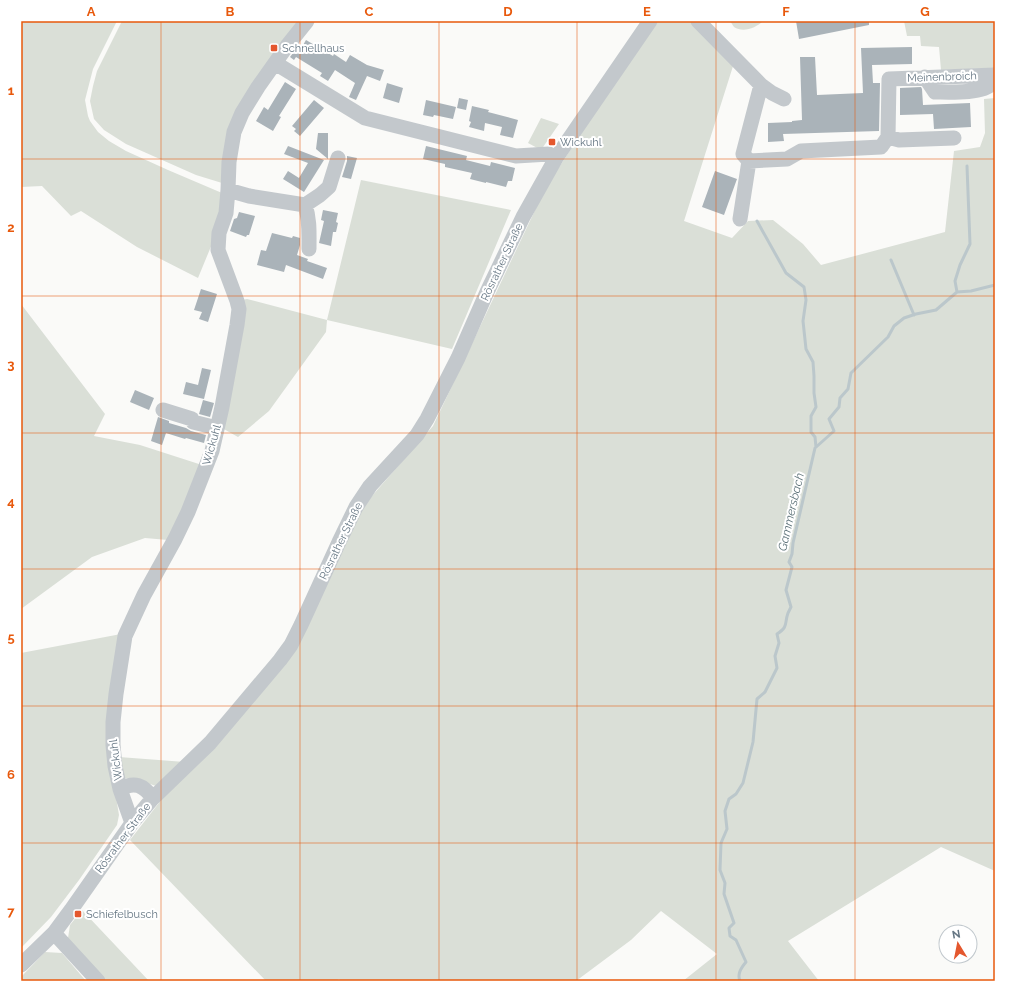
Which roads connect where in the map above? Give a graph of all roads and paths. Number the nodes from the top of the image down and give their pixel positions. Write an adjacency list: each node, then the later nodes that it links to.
1 (307, 21): 4 (street, Wickuhl)
2 (650, 21): 11 (street, Rösrather Straße)
3 (698, 21): 6 (street)
4 (275, 63): 11 (street); 13 (street, Wickuhl)
5 (995, 75): 8 (street, Meinenbroich)
6 (761, 85): 7 (street); 12 (street)
7 (784, 99)
8 (888, 137): 9 (street); 12 (street)
9 (954, 138)
10 (338, 158): 14 (street)
11 (556, 158): 20 (street, Rösrather Straße)
12 (749, 161): 15 (street)
13 (228, 190): 14 (street); 18 (street, Wickuhl)
14 (305, 205): 16 (street)
15 (740, 219)
16 (308, 249)
17 (163, 410): 18 (street)
18 (217, 428): 19 (street, Wickuhl)
19 (120, 789): 20 (street); 21 (street, Wickuhl)
20 (153, 798): 21 (street, Rösrather Straße)
21 (132, 823): 22 (street, Rösrather Straße)
22 (54, 933): 23 (street, Rösrather Straße); 24 (street)
23 (21, 965)
24 (98, 981)

